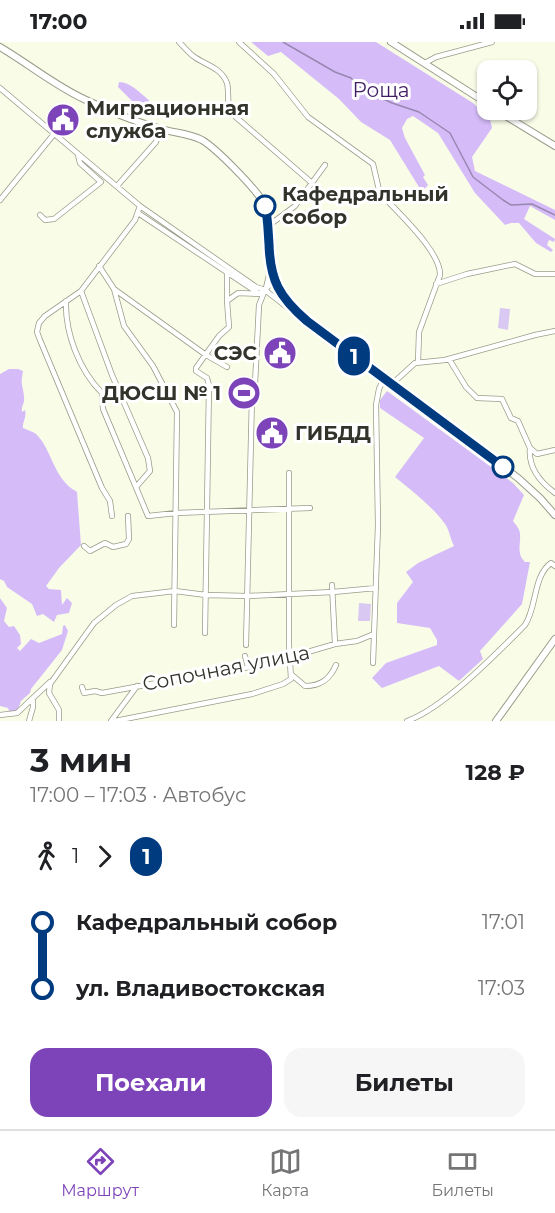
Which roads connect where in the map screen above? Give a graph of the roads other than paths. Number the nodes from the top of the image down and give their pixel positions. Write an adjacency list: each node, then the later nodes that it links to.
1 (179, 42): 15 (street)
2 (239, 42): 27 (street)
3 (391, 42): 6 (main road)
4 (492, 42): 6 (street)
5 (0, 47): 10 (main road)
6 (425, 63): 8 (main road)
7 (0, 88): 11 (street)
8 (477, 97)
9 (512, 120): 12 (main road)
10 (161, 129): 16 (street); 21 (main road)
11 (54, 134): 13 (street); 17 (street)
12 (555, 146)
13 (78, 155): 16 (street); 20 (street)
14 (325, 165): 15 (street)
15 (312, 183): 21 (street)
16 (117, 186): 18 (street)
17 (0, 200)
18 (140, 206): 19 (street); 29 (street)
19 (138, 213): 23 (street); 24 (street)
20 (40, 215)
21 (268, 226): 22 (main road)
22 (269, 246): 26 (main road); 29 (street)
23 (99, 266): 28 (street); 30 (street)
24 (227, 273): 31 (street); 33 (street)
25 (555, 274): 27 (street)
26 (274, 280): 29 (street); 34 (main road)
27 (436, 284): 38 (street)
28 (114, 289): 36 (street); 51 (street)
29 (265, 289): 31 (street); 34 (street); 49 (street)
30 (81, 291): 32 (street); 45 (street)
31 (259, 294): 33 (street)
32 (66, 301): 45 (street); 53 (street)
33 (227, 301): 36 (street)
34 (307, 321): 40 (main road)
35 (555, 331): 37 (street)
36 (206, 355): 39 (street); 50 (street)
37 (449, 358): 38 (street); 42 (street)
38 (418, 363): 41 (street)
39 (227, 367)
40 (384, 378): 41 (main road); 58 (street)
41 (392, 384): 52 (main road)
42 (530, 448): 43 (street); 46 (street)
43 (555, 450)
44 (289, 473): 48 (street)
45 (136, 487): 51 (street)
46 (555, 493)
47 (310, 508): 48 (street)
48 (290, 509): 49 (street); 61 (street)
49 (249, 510): 50 (street); 63 (street)
50 (207, 512): 51 (street); 62 (street)
51 (176, 513): 59 (street)
52 (554, 513)
53 (112, 516)
54 (128, 516): 55 (street)
55 (84, 546)
56 (555, 566): 84 (street)
57 (332, 585): 60 (street)
58 (376, 588): 60 (street); 66 (street)
59 (175, 591): 62 (street); 64 (street); 76 (street)
60 (333, 592): 61 (street); 68 (street)
61 (289, 593): 63 (street); 71 (street)
62 (206, 595): 63 (street); 65 (street)
63 (248, 596): 69 (street)
64 (174, 624)
65 (205, 633)
66 (374, 634): 68 (street, Сопочная улица); 72 (street)
67 (555, 639): 85 (main road)
68 (335, 644): 71 (street, Сопочная улица)
69 (246, 645)
70 (245, 656): 74 (street)
71 (291, 657): 74 (street, Сопочная улица); 75 (street)
72 (373, 663)
73 (336, 665): 75 (street)
74 (248, 667): 77 (street, Сопочная улица)
75 (292, 675): 83 (street)
76 (54, 678): 79 (street); 82 (street)
77 (137, 686): 78 (street, Сопочная улица); 83 (street)
78 (82, 687)
79 (33, 698): 80 (street); 81 (street)
80 (0, 715)
81 (29, 721)
82 (58, 721)
83 (113, 721)
84 (407, 721)
85 (496, 721)

